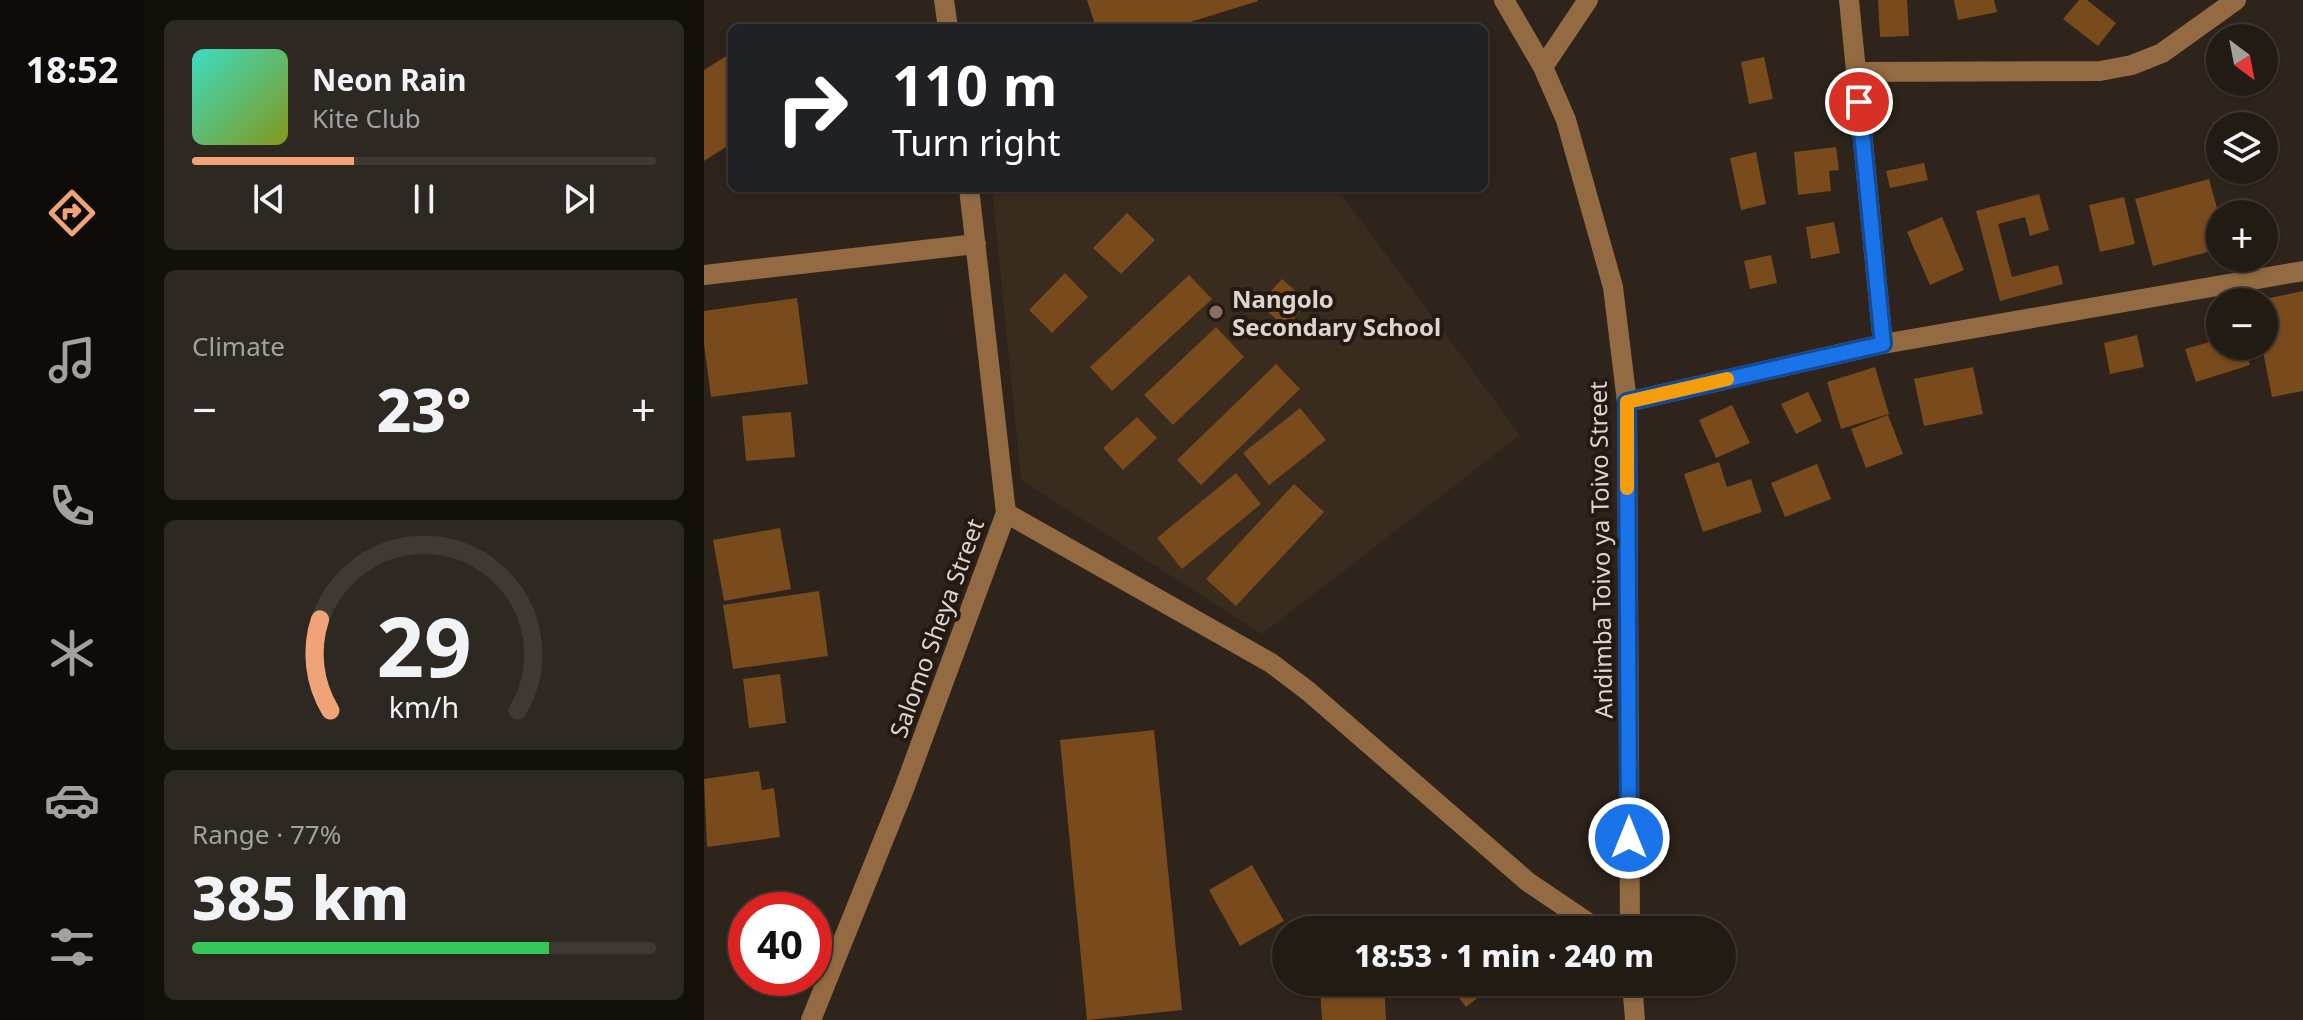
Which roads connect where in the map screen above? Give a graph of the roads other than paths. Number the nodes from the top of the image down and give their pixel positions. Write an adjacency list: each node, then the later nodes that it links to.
1 (944, 0): 6 (street)
2 (1504, 0): 7 (street, Andimba Toivo ya Toivo Street)
3 (1588, 0): 7 (street)
4 (1849, 0): 8 (street)
5 (2236, 0): 8 (street)
6 (947, 24)
7 (1543, 67): 14 (street, Andimba Toivo ya Toivo Street)
8 (1856, 72): 13 (street)
9 (970, 192): 10 (street, Salomo Sheya Street)
10 (976, 244): 12 (street); 15 (street, Salomo Sheya Street)
11 (2303, 271): 13 (street)
12 (704, 275)
13 (1883, 344): 14 (street)
14 (1627, 402): 17 (street, Andimba Toivo ya Toivo Street)
15 (1006, 513): 16 (street); 19 (street, Salomo Sheya Street)
16 (1578, 916)
17 (1630, 916)
18 (1633, 996): 20 (street)
19 (811, 1020)
20 (1635, 1020)

